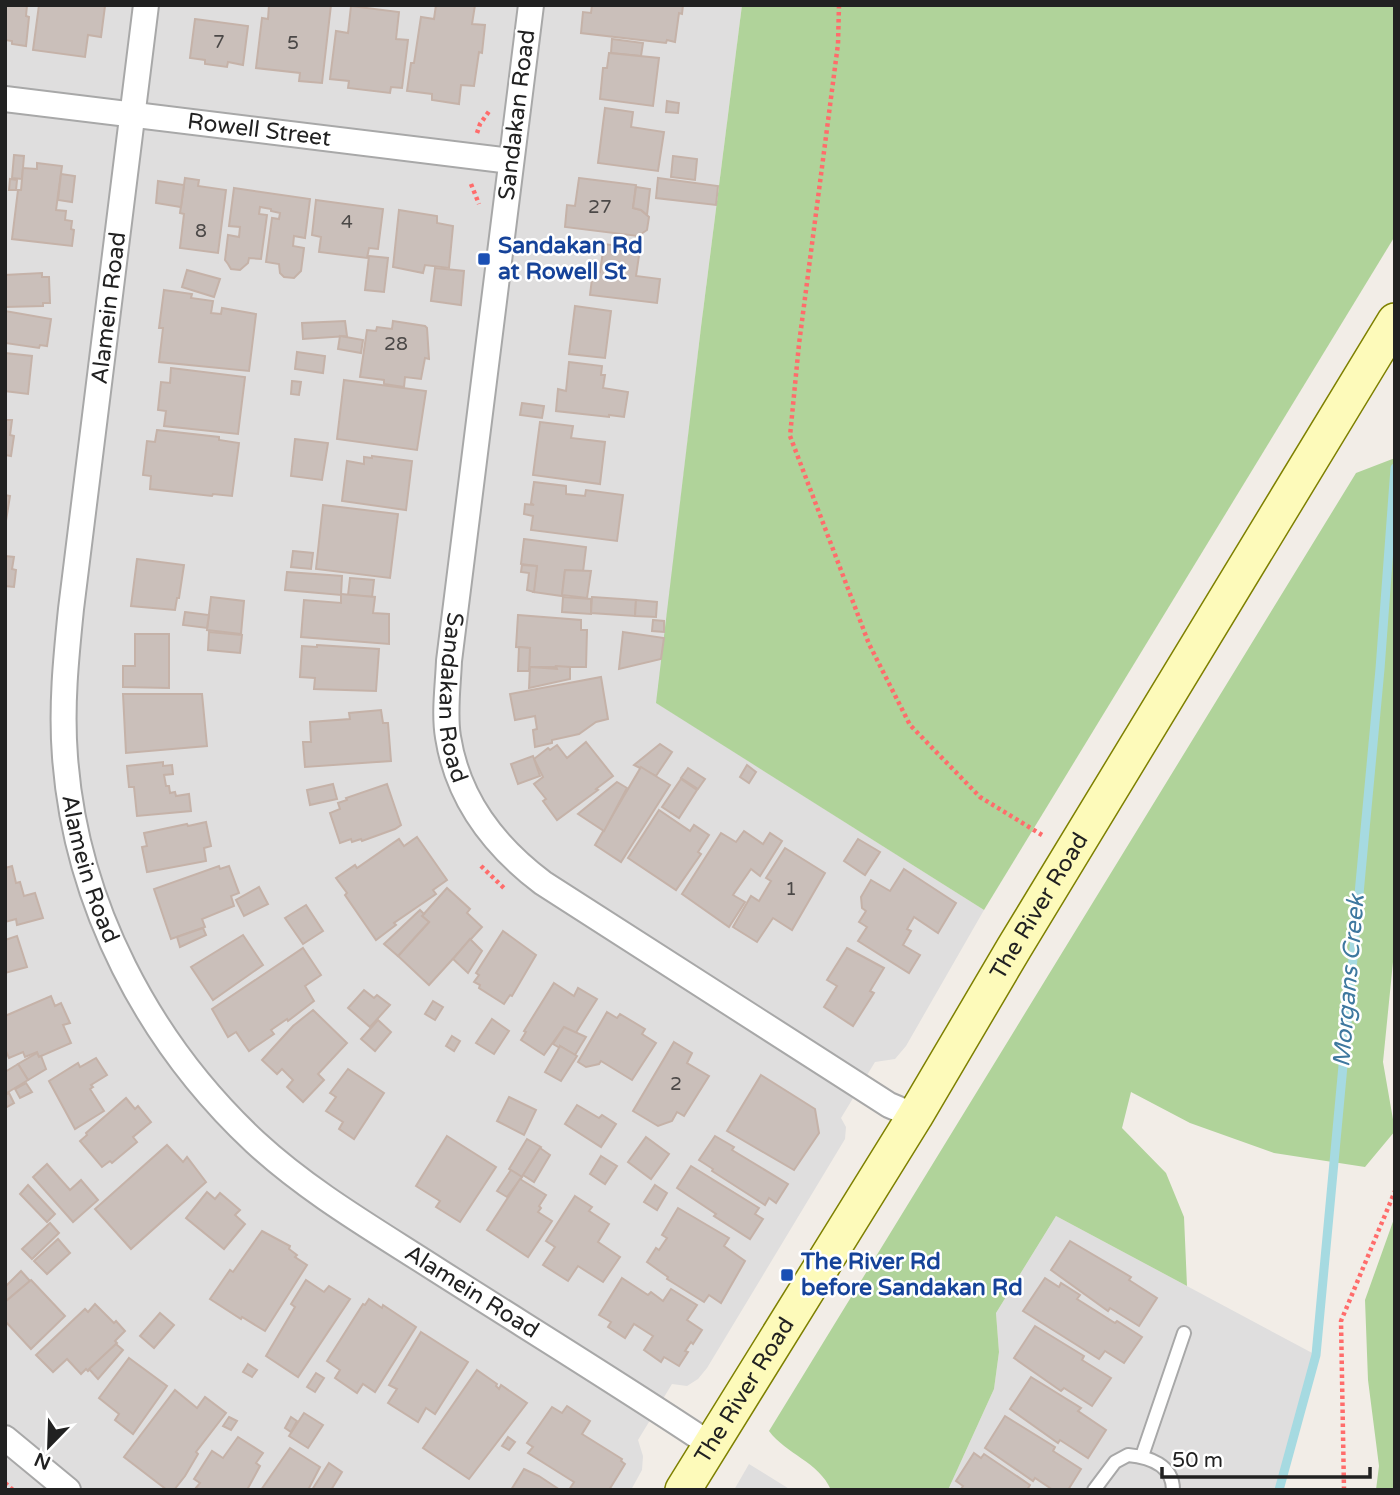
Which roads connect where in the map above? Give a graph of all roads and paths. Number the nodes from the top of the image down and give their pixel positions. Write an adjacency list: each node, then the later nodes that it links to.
1 (146, 5): 5 (street, Alamein Road)
2 (531, 5): 6 (street, Sandakan Road)
3 (839, 5): 10 (path)
4 (5, 99): 5 (street, Rowell Street)
5 (133, 114): 6 (street, Rowell Street); 17 (street, Alamein Road)
6 (511, 161): 13 (street, Sandakan Road)
7 (471, 184): 8 (path)
8 (480, 207)
9 (1393, 327): 13 (main road, The River Road)
10 (1042, 835)
11 (479, 863): 12 (path)
12 (510, 892)
13 (915, 1116): 17 (main road, The River Road)
14 (1395, 1191): 25 (path)
15 (1184, 1333): 18 (lane)
16 (5, 1438): 21 (street)
17 (711, 1445): 22 (main road, The River Road)
18 (1142, 1456): 23 (lane); 24 (lane)
19 (5, 1483): 20 (path)
20 (13, 1490)
21 (68, 1490)
22 (683, 1490)
23 (1094, 1490)
24 (1173, 1490)
25 (1344, 1490)

